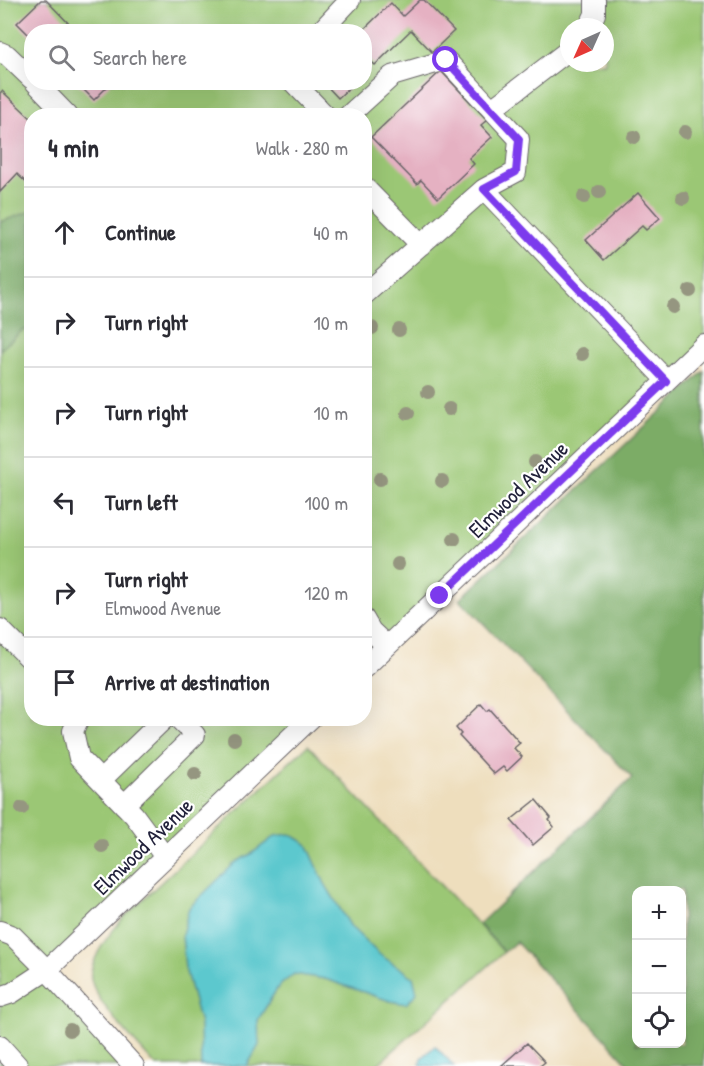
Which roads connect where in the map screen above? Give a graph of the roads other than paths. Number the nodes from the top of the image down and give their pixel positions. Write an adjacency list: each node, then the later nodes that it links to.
1 (350, 0): 4 (street)
2 (595, 0): 3 (street)
3 (594, 18)
4 (328, 24)
5 (0, 52): 7 (street)
6 (560, 57): 13 (street)
7 (24, 72)
8 (43, 90): 10 (street)
9 (301, 90): 11 (street)
10 (60, 108)
11 (318, 108)
12 (357, 108): 13 (street)
13 (492, 109): 14 (street)
14 (484, 189): 16 (street); 19 (street)
15 (372, 195): 16 (street)
16 (421, 245): 17 (street)
17 (372, 288)
18 (704, 345): 19 (street, Elmwood Avenue)
19 (666, 381): 22 (street, Elmwood Avenue)
20 (0, 629): 23 (street)
21 (372, 632): 22 (street)
22 (387, 646): 24 (street, Elmwood Avenue)
23 (24, 653)
24 (372, 660)
25 (75, 726): 29 (street)
26 (157, 726): 29 (street)
27 (186, 726): 30 (street)
28 (303, 726): 31 (street, Elmwood Avenue)
29 (101, 780): 30 (street)
30 (124, 805): 31 (street)
31 (165, 857): 33 (street, Elmwood Avenue)
32 (0, 931): 33 (street)
33 (47, 970): 34 (street, Elmwood Avenue); 37 (street)
34 (0, 998)
35 (0, 1046): 36 (street)
36 (18, 1066)
37 (134, 1066)

